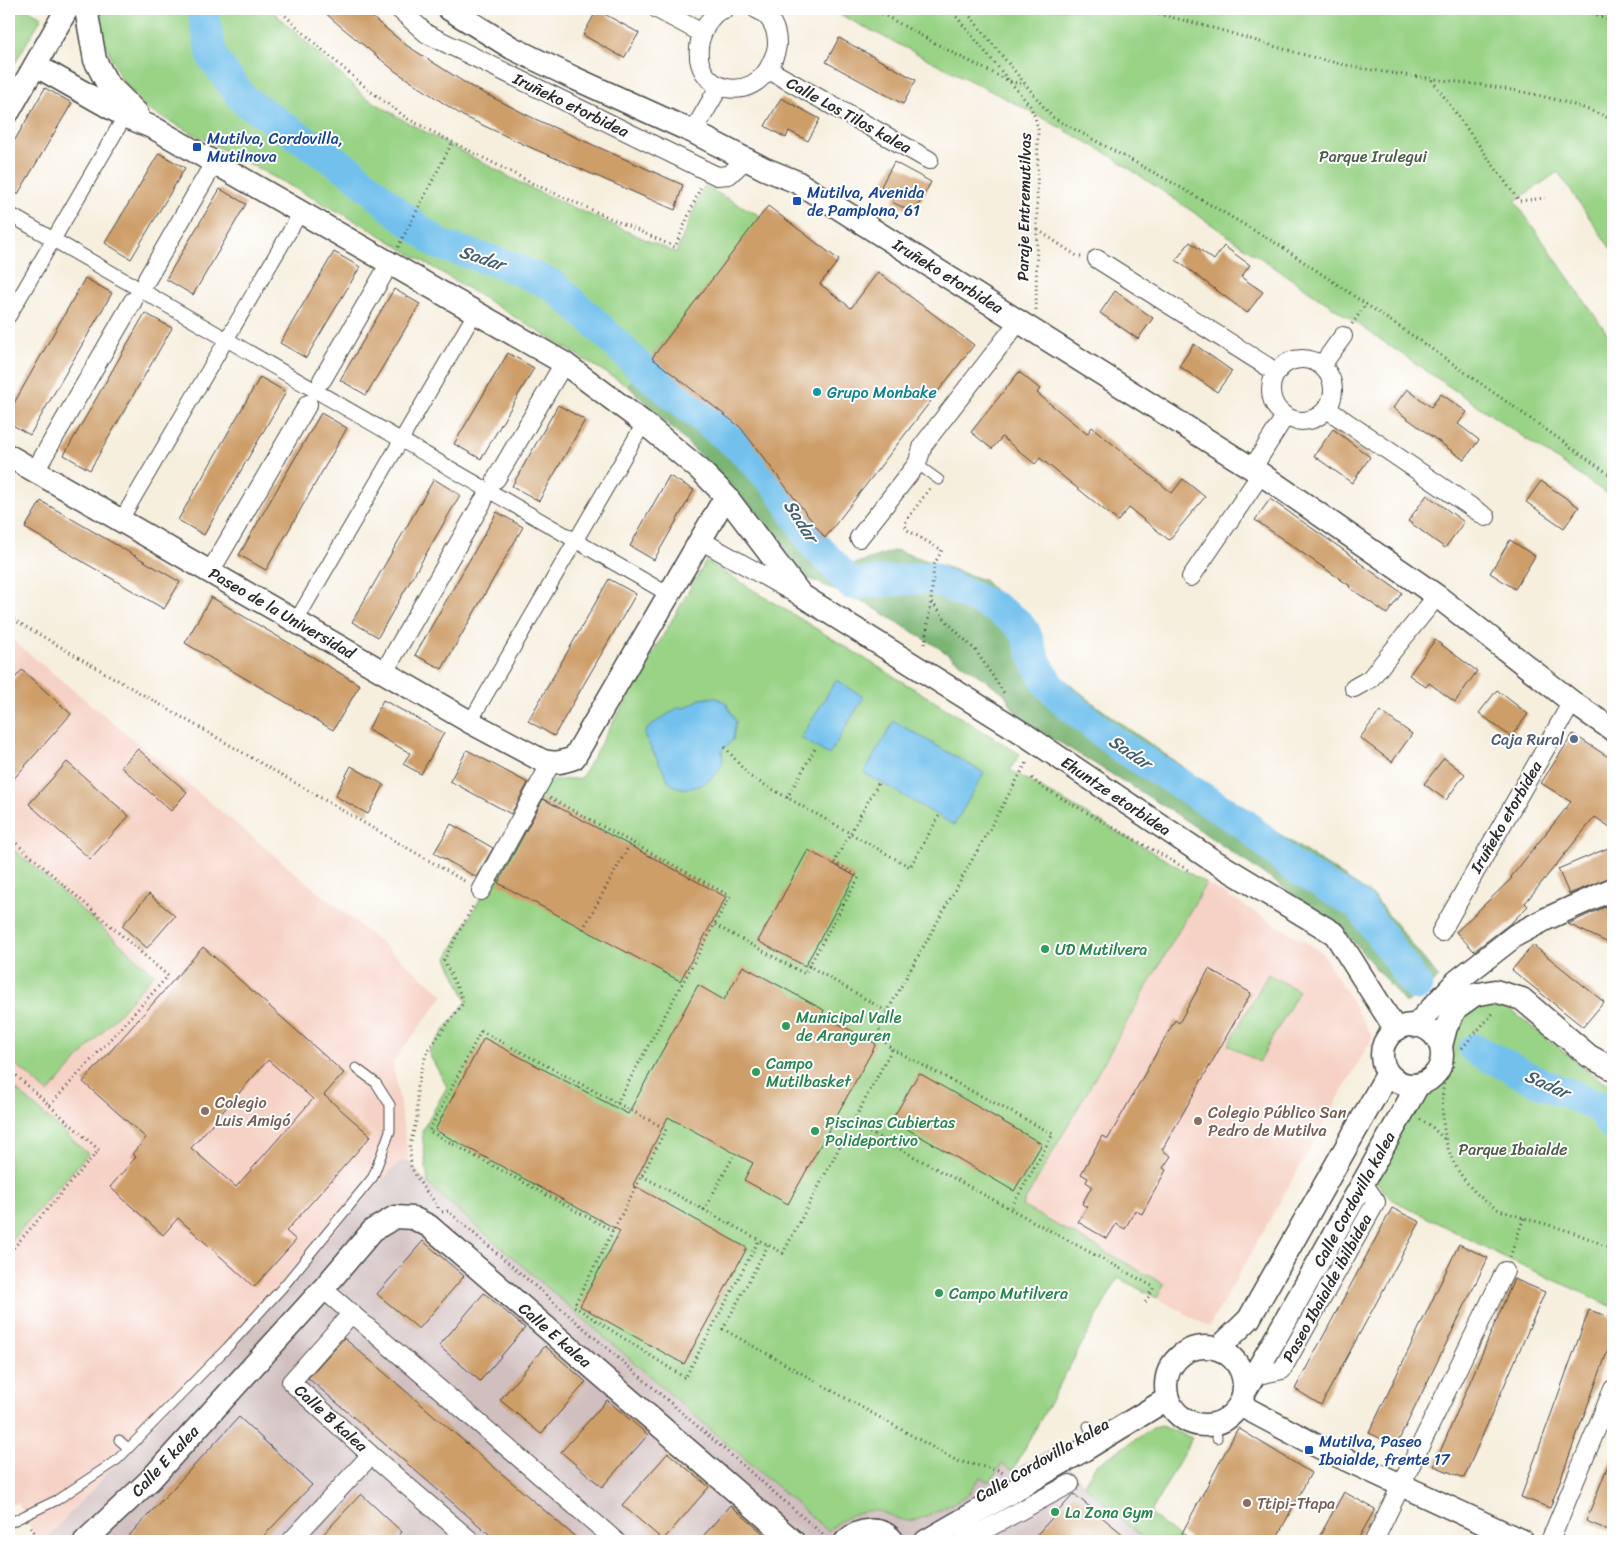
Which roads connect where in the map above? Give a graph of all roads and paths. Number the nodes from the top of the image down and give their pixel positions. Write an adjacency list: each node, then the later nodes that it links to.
1 (278, 9): 26 (path)
2 (399, 9): 30 (street, Iruñeko etorbidea)
3 (449, 9): 25 (street, Iruñeko etorbidea)
4 (657, 9): 14 (street)
5 (725, 9): 14 (street)
6 (756, 9): 16 (street)
7 (873, 9): 18 (path)
8 (950, 9): 18 (path, Paraje Entremutilvas)
9 (964, 9): 19 (path)
10 (1089, 9): 17 (path)
11 (1583, 9): 13 (path)
12 (70, 10): 15 (street); 24 (street)
13 (1613, 22)
14 (702, 34): 20 (street)
15 (35, 64): 21 (street); 22 (street)
16 (769, 70): 20 (street); 28 (street, Calle Los Tilos kalea)
17 (1432, 80): 23 (path); 31 (path)
18 (1009, 81): 19 (path); 34 (path, Paraje Entremutilvas)
19 (1025, 85): 39 (path)
20 (719, 87): 25 (street)
21 (10, 106)
22 (125, 116): 24 (street); 35 (street)
23 (1613, 120)
24 (154, 128): 29 (street, Ehuntze etorbidea)
25 (693, 132): 27 (street, Iruñeko etorbidea)
26 (452, 143): 30 (path); 36 (path)
27 (746, 159): 30 (street, Iruñeko etorbidea); 42 (street, Iruñeko etorbidea)
28 (929, 160)
29 (214, 163): 32 (street, Ehuntze etorbidea); 38 (street)
30 (707, 172)
31 (1545, 198)
32 (301, 212): 36 (street, Ehuntze etorbidea); 44 (street)
33 (9, 214): 35 (street)
34 (1038, 230): 37 (path); 42 (path, Paraje Entremutilvas)
35 (53, 240): 38 (street); 41 (street)
36 (392, 258): 40 (street, Ehuntze etorbidea); 48 (street)
37 (1097, 259): 47 (street)
38 (140, 290): 44 (street); 55 (street)
39 (1366, 304): 43 (path); 57 (path)
40 (476, 313): 45 (street, Ehuntze etorbidea); 52 (street)
41 (9, 316)
42 (1028, 322): 54 (street, Iruñeko etorbidea); 56 (street, Iruñeko etorbidea)
43 (1343, 336): 46 (street)
44 (226, 340): 48 (street); 62 (street)
45 (564, 363): 51 (street, Ehuntze etorbidea); 59 (street)
46 (1322, 365): 47 (street); 49 (street)
47 (1276, 372): 50 (street)
48 (315, 391): 52 (street); 66 (street)
49 (1327, 409): 50 (street); 61 (street)
50 (1285, 416): 56 (street)
51 (644, 423): 60 (street, Ehuntze etorbidea); 65 (street)
52 (401, 440): 59 (street); 73 (street)
53 (9, 456): 55 (street, Paseo de la Universidad)
54 (917, 464): 58 (lane); 63 (street, Iruñeko etorbidea)
55 (35, 471): 62 (street, Paseo de la Universidad)
56 (1257, 472): 67 (street); 70 (street, Iruñeko etorbidea)
57 (1613, 477)
58 (938, 479): 71 (path)
59 (489, 491): 65 (street); 75 (street)
60 (726, 496): 64 (street); 69 (street, Ehuntze etorbidea)
61 (1486, 517)
62 (121, 520): 66 (street, Paseo de la Universidad)
63 (859, 538)
64 (700, 540): 68 (street); 69 (street, Ehuntze etorbidea)
65 (575, 541): 68 (street); 79 (street)
66 (210, 572): 73 (street, Paseo de la Universidad)
67 (1191, 577)
68 (668, 594): 84 (street)
69 (801, 595): 102 (street, Ehuntze etorbidea)
70 (1437, 596): 76 (street); 78 (street, Iruñeko etorbidea)
71 (931, 602): 74 (path); 77 (path)
72 (9, 617): 95 (path)
73 (296, 621): 75 (street, Paseo de la Universidad)
74 (925, 644)
75 (384, 672): 79 (street, Paseo de la Universidad)
76 (1354, 688)
77 (1004, 693)
78 (1572, 702): 80 (street, Iruñeko etorbidea); 98 (street, Iruñeko etorbidea)
79 (470, 722): 84 (street, Paseo de la Universidad)
80 (1613, 730)
81 (725, 747): 88 (path)
82 (816, 747): 88 (path)
83 (1031, 755): 101 (path)
84 (555, 763): 95 (street)
85 (1032, 778): 93 (path, Ehuntze etorbidea)
86 (879, 782): 90 (path)
87 (547, 796): 92 (path)
88 (787, 798): 90 (path)
89 (939, 816): 90 (path)
90 (850, 832): 99 (path)
91 (9, 837): 111 (path)
92 (631, 842): 96 (path); 97 (path)
93 (1190, 871)
94 (1613, 889): 102 (street)
95 (481, 891): 142 (path, Calle E kalea)
96 (714, 925): 99 (path); 110 (path)
97 (584, 930)
98 (1441, 932)
99 (809, 966): 101 (path)
100 (1500, 1006): 104 (path)
101 (886, 1011): 103 (path)
102 (1405, 1028): 104 (street); 108 (street)
103 (892, 1049): 113 (path); 118 (path)
104 (1452, 1050): 107 (street); 109 (street); 114 (path)
105 (356, 1068): 134 (lane)
106 (9, 1069): 111 (path)
107 (1613, 1069)
108 (1388, 1073): 109 (street); 129 (street, Calle Cordovilla kalea)
109 (1418, 1085): 131 (street, Calle Cordovilla kalea)
110 (617, 1103): 116 (path); 120 (path)
111 (50, 1106): 124 (path)
112 (1414, 1114): 114 (path)
113 (852, 1123): 118 (path); 122 (path)
114 (1444, 1140): 119 (path)
115 (733, 1157): 117 (path)
116 (642, 1176): 117 (path); 120 (path)
117 (704, 1210): 121 (path)
118 (1010, 1210): 127 (path)
119 (1524, 1217): 123 (path); 125 (path)
120 (613, 1231): 121 (path)
121 (758, 1240): 122 (path)
122 (768, 1245): 136 (path)
123 (1613, 1251)
124 (9, 1253)
125 (1505, 1271): 138 (street)
126 (323, 1289): 128 (street); 141 (street, Calle E kalea); 145 (street, Calle E kalea)
127 (1145, 1303)
128 (352, 1313): 135 (street, Calle B kalea); 148 (street)
129 (1210, 1344): 131 (street); 132 (street); 132 (path)
130 (1613, 1389): 153 (street)
131 (1246, 1391): 132 (street); 138 (street)
132 (1161, 1393): 143 (street, Calle Cordovilla kalea)
133 (119, 1440): 134 (lane)
134 (128, 1448): 139 (lane)
135 (371, 1454): 146 (street, Calle B kalea); 147 (street, Calle B kalea)
136 (1008, 1477)
137 (1070, 1484): 150 (street)
138 (1401, 1486): 151 (street); 152 (street)
139 (9, 1523)
140 (31, 1527): 144 (path)
141 (792, 1539)
142 (835, 1540): 149 (street)
143 (927, 1540): 149 (street, Calle Cordovilla kalea)
144 (39, 1541)
145 (85, 1541)
146 (291, 1541)
147 (471, 1541)
148 (616, 1541)
149 (892, 1541)
150 (964, 1541)
151 (1374, 1541)
152 (1522, 1541)
153 (1550, 1541)

